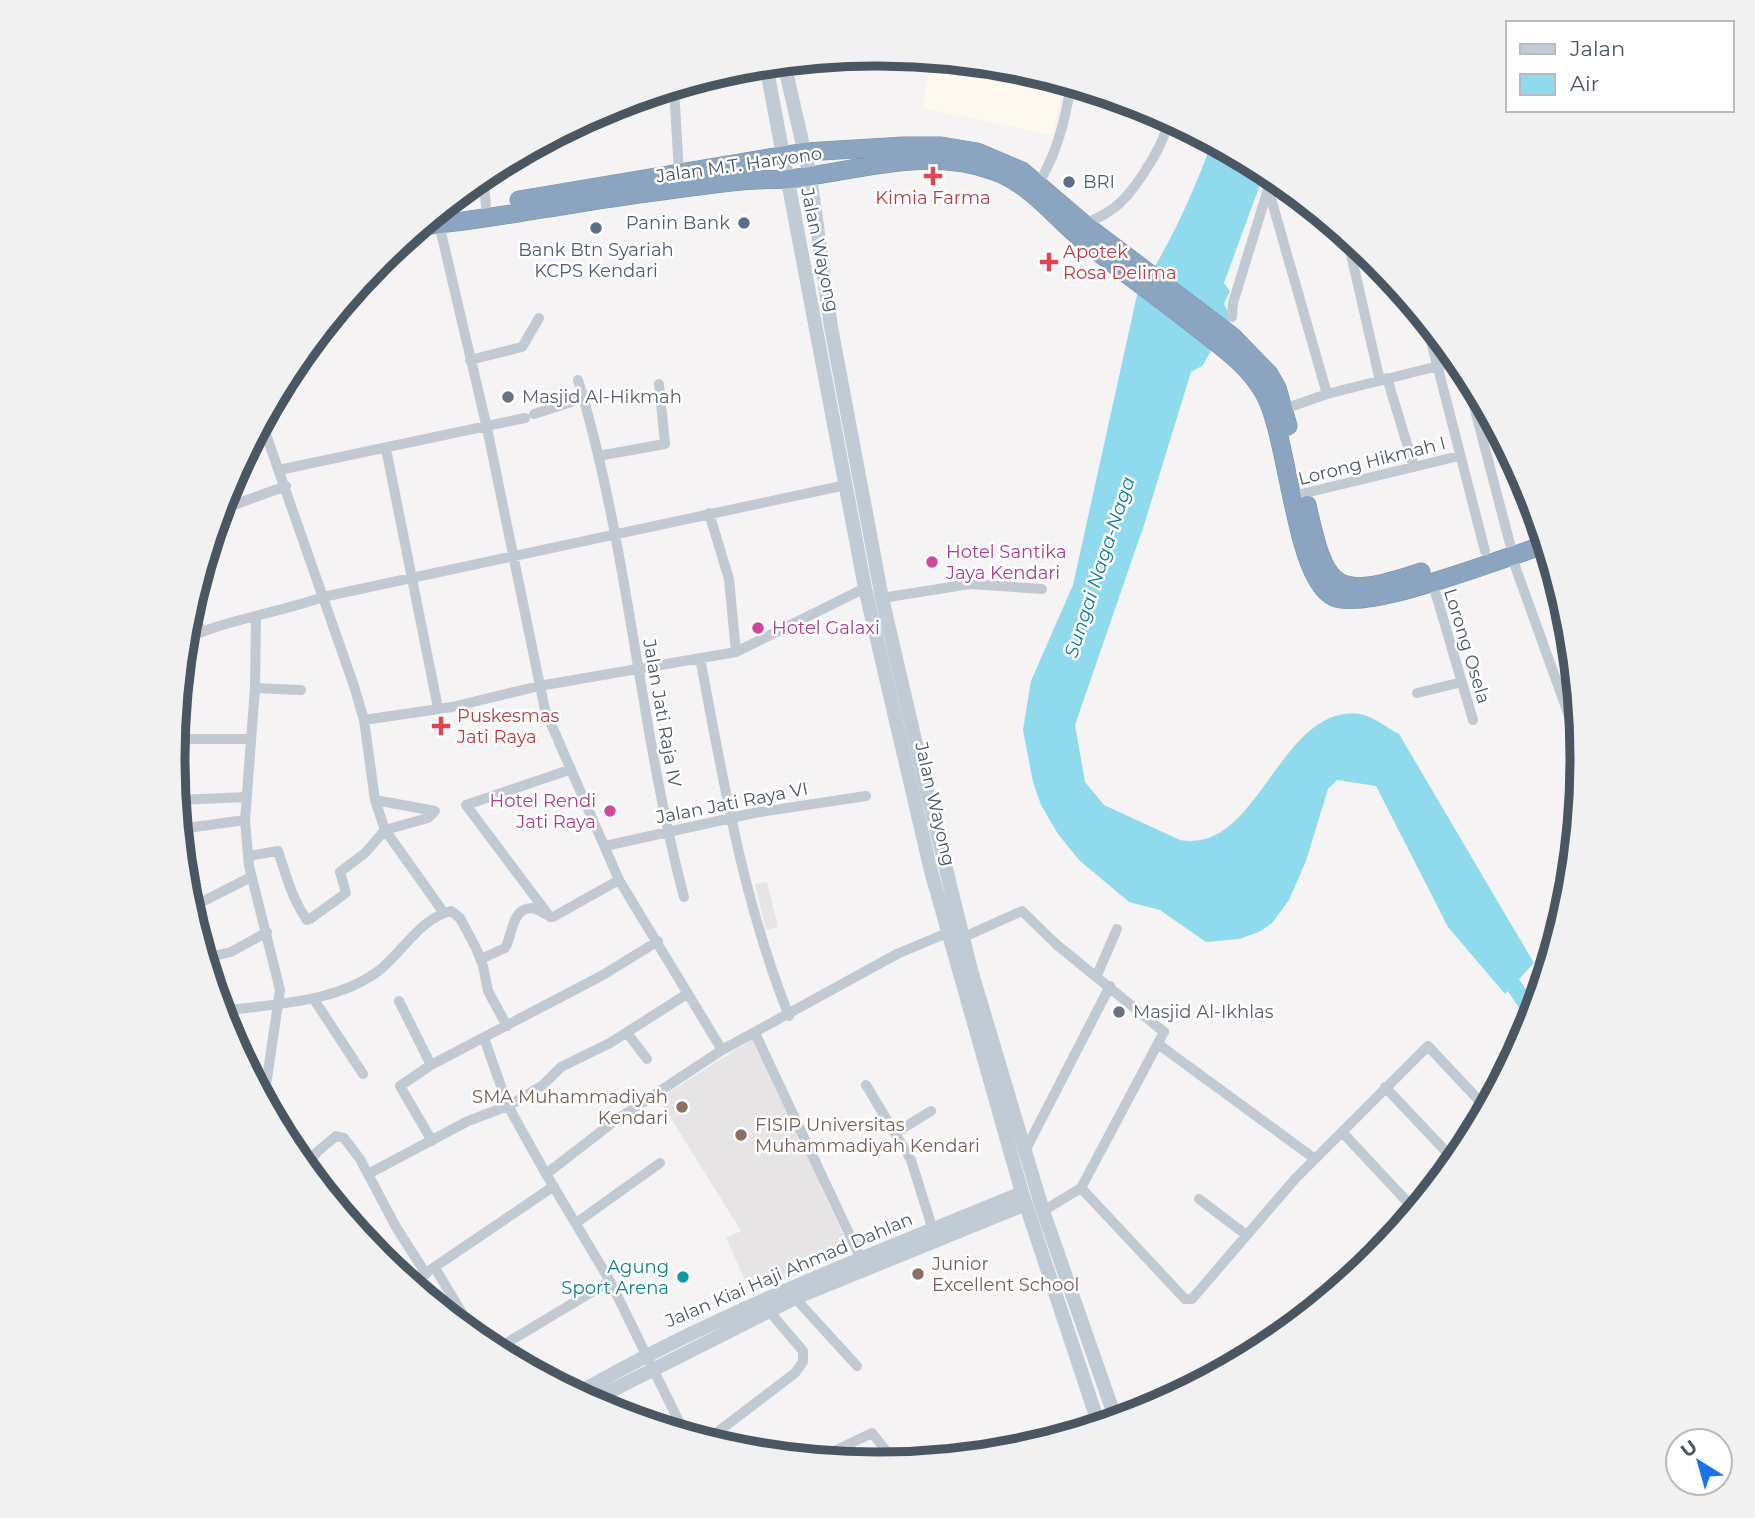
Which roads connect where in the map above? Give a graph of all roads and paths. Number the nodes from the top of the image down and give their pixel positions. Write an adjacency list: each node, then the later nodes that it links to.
1 (786, 72): 6 (main road, Jalan Wayong)
2 (768, 75): 7 (main road, Jalan Wayong)
3 (1069, 94): 11 (street)
4 (675, 97): 8 (street)
5 (1165, 129): 17 (street)
6 (805, 152): 7 (highway, Jalan M.T. Haryono); 9 (main road, Jalan Wayong); 11 (highway, Jalan M.T. Haryono)
7 (783, 155): 8 (highway, Jalan M.T. Haryono); 10 (main road, Jalan Wayong)
8 (679, 173): 14 (highway, Jalan M.T. Haryono)
9 (810, 176): 10 (highway, Jalan M.T. Haryono); 20 (highway, Jalan M.T. Haryono); 57 (main road, Jalan Wayong)
10 (786, 179): 16 (highway, Jalan M.T. Haryono); 42 (main road, Jalan Wayong)
11 (1038, 184): 17 (highway, Jalan M.T. Haryono)
12 (1268, 188): 21 (street); 31 (street)
13 (484, 189): 14 (street)
14 (486, 206): 15 (highway, Jalan M.T. Haryono)
15 (449, 216)
16 (446, 218)
17 (1084, 224): 20 (highway, Jalan M.T. Haryono)
18 (435, 227): 25 (street)
19 (1351, 254): 29 (street)
20 (1142, 277): 24 (highway, Jalan M.T. Haryono)
21 (1232, 317)
22 (539, 318): 25 (street)
23 (1430, 341): 27 (street)
24 (1228, 342): 33 (highway); 44 (highway)
25 (471, 360): 35 (street)
26 (1446, 364): 27 (street)
27 (1438, 366): 29 (street); 39 (street)
28 (578, 380): 32 (street, Jalan Jati Raja IV)
29 (1383, 380): 31 (street); 40 (street)
30 (659, 384): 38 (street)
31 (1327, 394): 33 (street)
32 (584, 398): 35 (street); 38 (street, Jalan Jati Raja IV)
33 (1284, 409): 44 (highway)
34 (1475, 409): 49 (street)
35 (487, 428): 37 (street); 51 (street)
36 (265, 436): 41 (street)
37 (386, 449): 41 (street); 52 (street)
38 (598, 456): 47 (street, Jalan Jati Raja IV)
39 (1459, 456): 40 (street, Lorong Hikmah I); 50 (street)
40 (1414, 467): 44 (street, Lorong Hikmah I)
41 (279, 470): 43 (street)
42 (846, 485): 46 (street); 54 (main road, Jalan Wayong)
43 (286, 486): 45 (street); 56 (street)
44 (1298, 495): 50 (highway); 53 (highway)
45 (234, 505)
46 (709, 513): 47 (street); 62 (street)
47 (613, 535): 51 (street); 64 (street, Jalan Jati Raja IV)
48 (1535, 544): 49 (highway)
49 (1511, 550): 50 (highway); 53 (highway); 71 (street)
50 (1485, 551)
51 (514, 556): 52 (street); 66 (street)
52 (414, 580): 56 (street); 70 (street)
53 (1432, 581): 65 (street, Lorong Osela)
54 (865, 588): 62 (street); 96 (main road, Jalan Wayong)
55 (1042, 589): 57 (street)
56 (323, 597): 58 (street); 72 (street)
57 (882, 598): 97 (main road, Jalan Wayong)
58 (256, 618): 60 (street); 67 (street)
59 (198, 624): 60 (street)
60 (201, 631): 61 (street)
61 (197, 633)
62 (736, 652): 63 (street)
63 (700, 658): 64 (street); 81 (street)
64 (639, 669): 66 (street); 85 (street, Jalan Jati Raja IV)
65 (1462, 682): 69 (street); 73 (street, Lorong Osela)
66 (539, 686): 70 (street); 76 (street)
67 (255, 688): 68 (street); 75 (street)
68 (301, 690)
69 (1417, 693)
70 (438, 708): 72 (street)
71 (1569, 715)
72 (364, 720): 80 (street)
73 (1473, 720)
74 (185, 739): 75 (street)
75 (251, 739): 78 (street)
76 (569, 770): 86 (street); 93 (street)
77 (866, 796): 81 (street, Jalan Jati Raya VI)
78 (247, 797): 79 (street); 82 (street)
79 (186, 800)
80 (374, 800): 84 (street); 84 (street)
81 (730, 819): 85 (street, Jalan Jati Raya VI); 108 (street)
82 (245, 820): 83 (street); 87 (street)
83 (189, 828)
84 (385, 830): 87 (street); 92 (street)
85 (667, 830): 86 (street, Jalan Jati Raya VI); 90 (street, Jalan Jati Raja IV)
86 (605, 846): 89 (street)
87 (248, 856): 88 (street)
88 (251, 877): 91 (street); 95 (street)
89 (620, 880): 93 (street); 98 (street)
90 (684, 897)
91 (200, 903)
92 (444, 913): 100 (street); 104 (street)
93 (550, 917): 100 (street)
94 (1117, 929): 101 (street)
95 (267, 932): 99 (street); 106 (street)
96 (947, 933): 108 (street); 137 (main road, Jalan Wayong)
97 (964, 937): 101 (street); 127 (main road, Jalan Wayong)
98 (658, 941): 103 (street); 109 (street)
99 (214, 956)
100 (481, 959): 109 (street)
101 (1097, 975): 102 (street)
102 (1110, 986): 113 (street); 127 (street)
103 (687, 994): 110 (street); 114 (street)
104 (313, 998): 106 (street); 117 (street)
105 (399, 1001): 116 (street)
106 (278, 1002): 107 (street); 118 (street)
107 (232, 1009)
108 (789, 1016): 111 (street)
109 (507, 1026): 112 (street)
110 (627, 1033): 115 (street); 122 (street)
111 (755, 1033): 114 (street); 143 (street)
112 (484, 1038): 116 (street); 122 (street)
113 (1158, 1044): 129 (street); 135 (street)
114 (722, 1050): 133 (street)
115 (647, 1059)
116 (431, 1065): 126 (street)
117 (363, 1074)
118 (266, 1084)
119 (866, 1085): 124 (street)
120 (1385, 1087): 121 (street); 125 (street); 128 (street)
121 (1479, 1101)
122 (508, 1105): 126 (street); 133 (street)
123 (931, 1111): 124 (street)
124 (897, 1132): 141 (street)
125 (1342, 1132): 129 (street); 138 (street)
126 (432, 1141): 132 (street)
127 (1025, 1151): 139 (main road, Jalan Wayong)
128 (1447, 1153)
129 (1315, 1159): 142 (street)
130 (313, 1160): 132 (street)
131 (660, 1163): 140 (street)
132 (368, 1174): 144 (street)
133 (546, 1174): 134 (street)
134 (554, 1186): 140 (street); 144 (street)
135 (1081, 1188): 139 (street); 142 (street)
136 (1199, 1199): 142 (street)
137 (1021, 1200): 141 (main road, Jalan Kiai Haji Ahmad Dahlan); 147 (main road, Jalan Kiai Haji Ahmad Dahlan); 155 (main road, Jalan Wayong)
138 (1409, 1203)
139 (1043, 1211): 154 (main road, Jalan Wayong)
140 (576, 1223): 146 (street)
141 (933, 1230): 143 (main road, Jalan Kiai Haji Ahmad Dahlan)
142 (1245, 1234)
143 (861, 1259): 151 (main road, Jalan Kiai Haji Ahmad Dahlan)
144 (430, 1271): 145 (street); 148 (street)
145 (419, 1278)
146 (610, 1281): 150 (street); 151 (street)
147 (795, 1298): 149 (main road, Jalan Kiai Haji Ahmad Dahlan); 152 (street)
148 (456, 1308)
149 (769, 1311): 153 (main road, Jalan Kiai Haji Ahmad Dahlan); 161 (street)
150 (506, 1343)
151 (648, 1353): 153 (street); 156 (main road, Jalan Kiai Haji Ahmad Dahlan)
152 (857, 1366)
153 (654, 1367): 157 (main road, Jalan Kiai Haji Ahmad Dahlan); 160 (street)
154 (1102, 1382): 155 (main road); 158 (main road, Jalan Wayong)
155 (1087, 1387): 159 (main road, Jalan Wayong)
156 (588, 1388)
157 (603, 1395)
158 (1112, 1411)
159 (1096, 1416)
160 (679, 1422)
161 (717, 1432)
162 (836, 1450): 163 (street)
163 (887, 1452)

